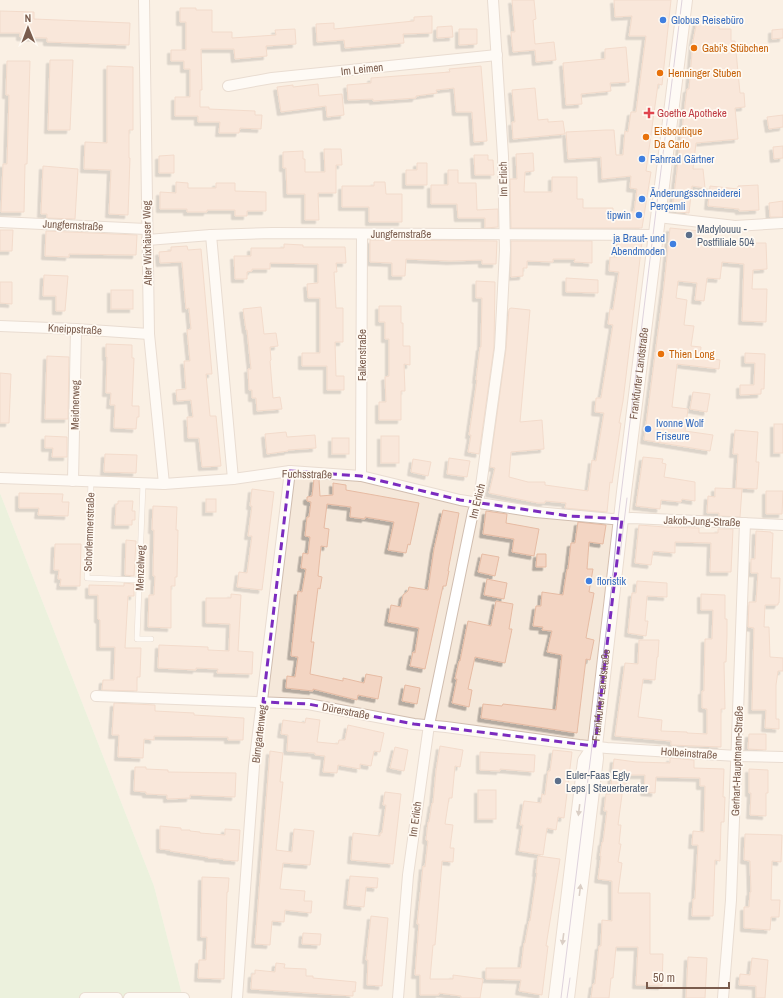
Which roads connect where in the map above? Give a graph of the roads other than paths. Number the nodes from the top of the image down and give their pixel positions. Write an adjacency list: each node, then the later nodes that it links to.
1 (144, 0): 9 (street, Alter Wixhäuser Weg)
2 (493, 0): 4 (street, Im Erlich)
3 (685, 0): 6 (street, Frankfurter Landstraße)
4 (497, 55): 5 (street, Im Leimen); 10 (street, Im Erlich)
5 (228, 86)
6 (658, 218): 8 (street); 13 (street, Frankfurter Landstraße)
7 (0, 222): 9 (street, Jungfernstraße)
8 (783, 222)
9 (146, 229): 14 (street, Alter Wixhäuser Weg)
10 (504, 233): 11 (street, Jungfernstraße); 13 (street, Jungfernstraße); 26 (street, Im Erlich)
11 (362, 234): 12 (street, Jungfernstraße); 19 (street, Falkenstraße)
12 (211, 235): 14 (street, Jungfernstraße); 21 (street)
13 (656, 235): 27 (street, Frankfurter Landstraße)
14 (147, 240): 17 (street, Alter Wixhäuser Weg)
15 (0, 326): 16 (street, Kneippstraße)
16 (76, 329): 17 (street, Kneippstraße); 22 (street, Meidnerweg)
17 (149, 334): 25 (street, Alter Wixhäuser Weg)
18 (290, 471): 19 (street, Fuchsstraße); 21 (street, Fuchsstraße); 33 (street, Birngartenweg)
19 (361, 476): 26 (street, Fuchsstraße)
20 (0, 478): 22 (street, Schorlemmerstraße)
21 (233, 479): 25 (street, Schorlemmerstraße)
22 (73, 481): 23 (street, Schorlemmerstraße)
23 (91, 482): 24 (street, Schorlemmerstraße); 30 (lane, Schorlemmerstraße)
24 (143, 484): 25 (street, Schorlemmerstraße); 30 (lane, Menzelweg)
25 (164, 484)
26 (477, 502): 27 (street, Fuchsstraße); 34 (street, Im Erlich)
27 (622, 518): 28 (street, Jakob-Jung-Straße); 35 (street, Frankfurter Landstraße)
28 (745, 523): 29 (street, Jakob-Jung-Straße); 36 (street, Gerhart-Hauptmann-Straße)
29 (783, 525)
30 (140, 580): 31 (lane, Menzelweg)
31 (151, 639)
32 (96, 696): 33 (street, Dürerstraße)
33 (263, 702): 34 (street, Dürerstraße); 43 (street, Birngartenweg)
34 (429, 726): 35 (street, Dürerstraße); 44 (street, Im Erlich)
35 (594, 746): 36 (street, Holbeinstraße); 45 (street, Frankfurter Landstraße, one-way to 45); 46 (street, Frankfurter Landstraße, one-way to 35)
36 (737, 756): 37 (street, Holbeinstraße); 47 (street, Gerhart-Hauptmann-Straße)
37 (783, 757)
38 (85, 998): 39 (street)
39 (117, 998)
40 (129, 998): 41 (street)
41 (151, 998): 42 (street)
42 (184, 998)
43 (237, 998)
44 (398, 998)
45 (556, 998)
46 (567, 998)
47 (723, 998)

